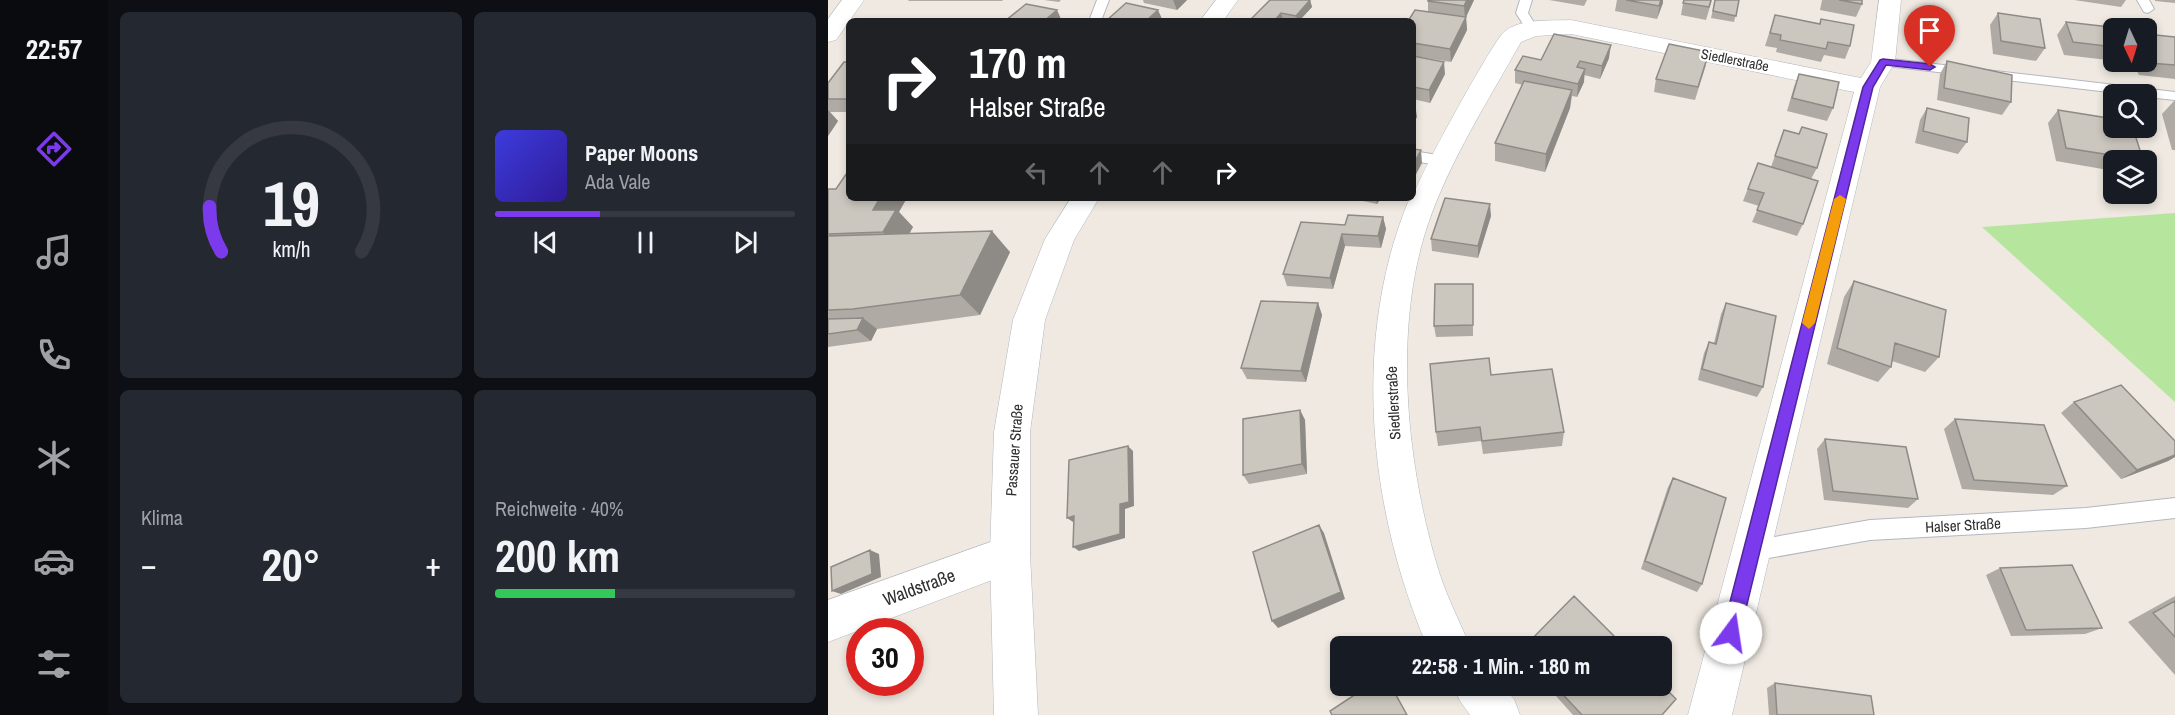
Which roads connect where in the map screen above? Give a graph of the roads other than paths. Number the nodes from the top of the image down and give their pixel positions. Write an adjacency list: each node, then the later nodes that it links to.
1 (853, 0): 9 (street)
2 (1103, 0): 6 (lane)
3 (1227, 0): 7 (street)
4 (1526, 0): 8 (lane)
5 (1890, 0): 10 (street)
6 (1096, 18)
7 (1213, 18)
8 (1532, 29): 10 (street, Siedlerstraße); 13 (street, Siedlerstraße)
9 (828, 35)
10 (1876, 74): 11 (lane); 16 (street)
11 (2175, 96)
12 (1416, 156): 13 (lane)
13 (1444, 161): 19 (street, Siedlerstraße)
14 (1083, 201): 17 (street, Passauer Straße)
15 (2175, 508): 16 (lane, Halser Straße)
16 (1752, 551): 23 (street)
17 (1010, 554): 18 (street, Waldstraße); 21 (street, Passauer Straße)
18 (828, 621)
19 (1445, 636)
20 (1483, 696): 22 (street)
21 (1016, 715)
22 (1498, 715)
23 (1710, 715)

